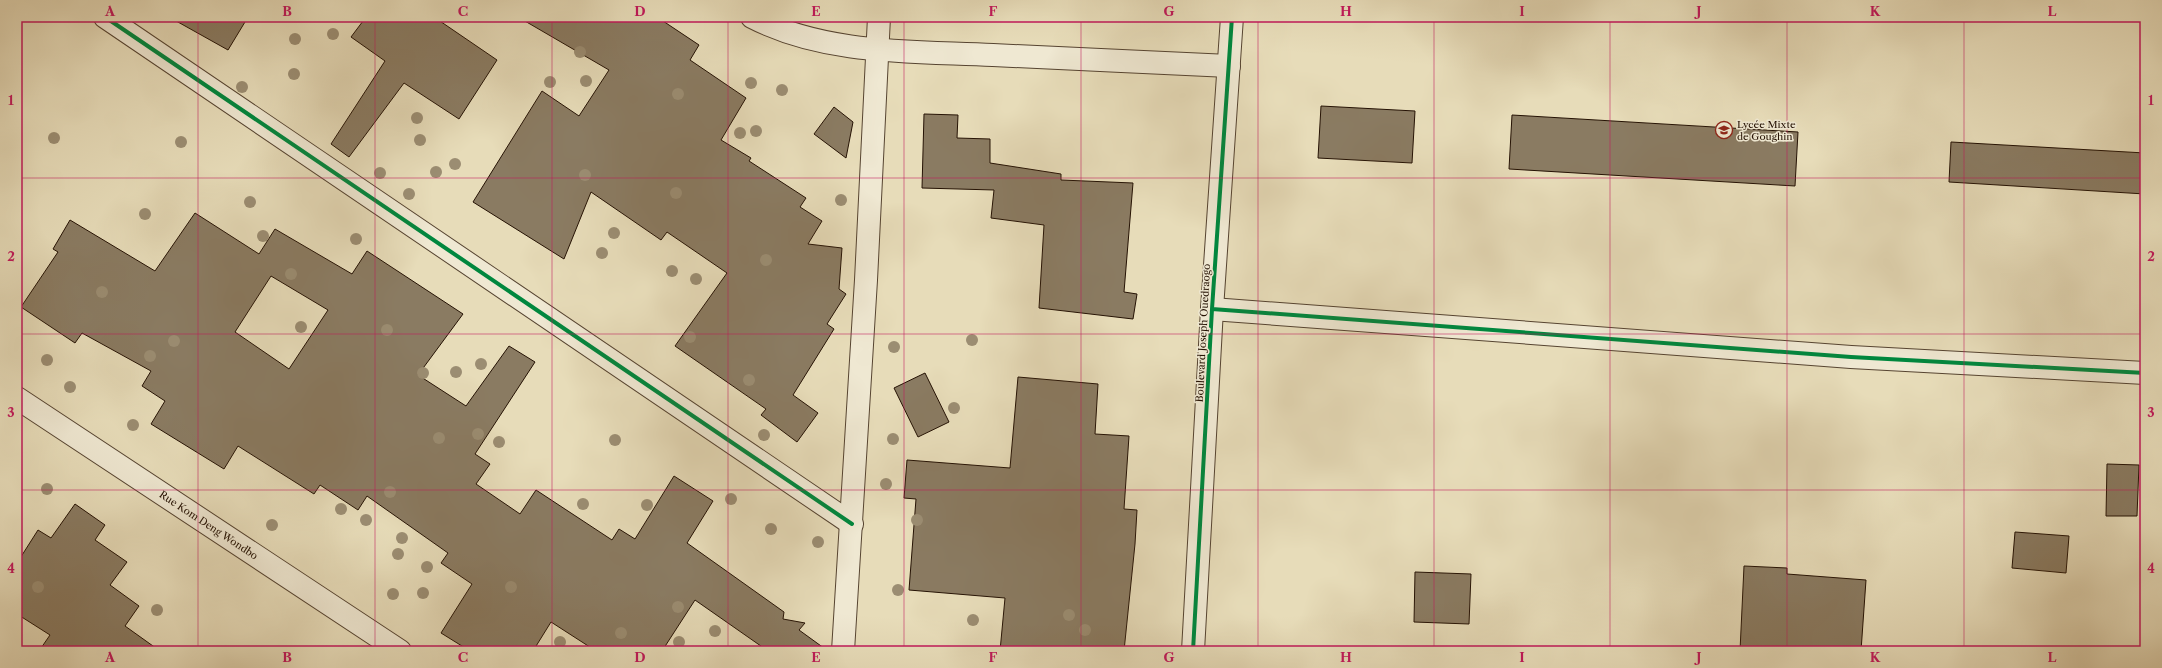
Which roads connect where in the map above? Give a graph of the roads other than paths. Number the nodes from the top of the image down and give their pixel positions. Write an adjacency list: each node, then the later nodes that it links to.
1 (105, 17): 10 (street)
2 (752, 17): 5 (street)
3 (879, 17): 5 (street)
4 (1232, 17): 6 (street, Boulevard Joseph Ouedraogo)
5 (877, 49): 6 (street); 10 (street)
6 (1229, 66): 7 (street, Boulevard Joseph Ouedraogo)
7 (1212, 309): 8 (street); 13 (street, Boulevard Joseph Ouedraogo)
8 (2145, 373)
9 (17, 398): 11 (street, Rue Kom Deng Wondbo)
10 (852, 524): 12 (street)
11 (400, 651)
12 (843, 651)
13 (1193, 651)

